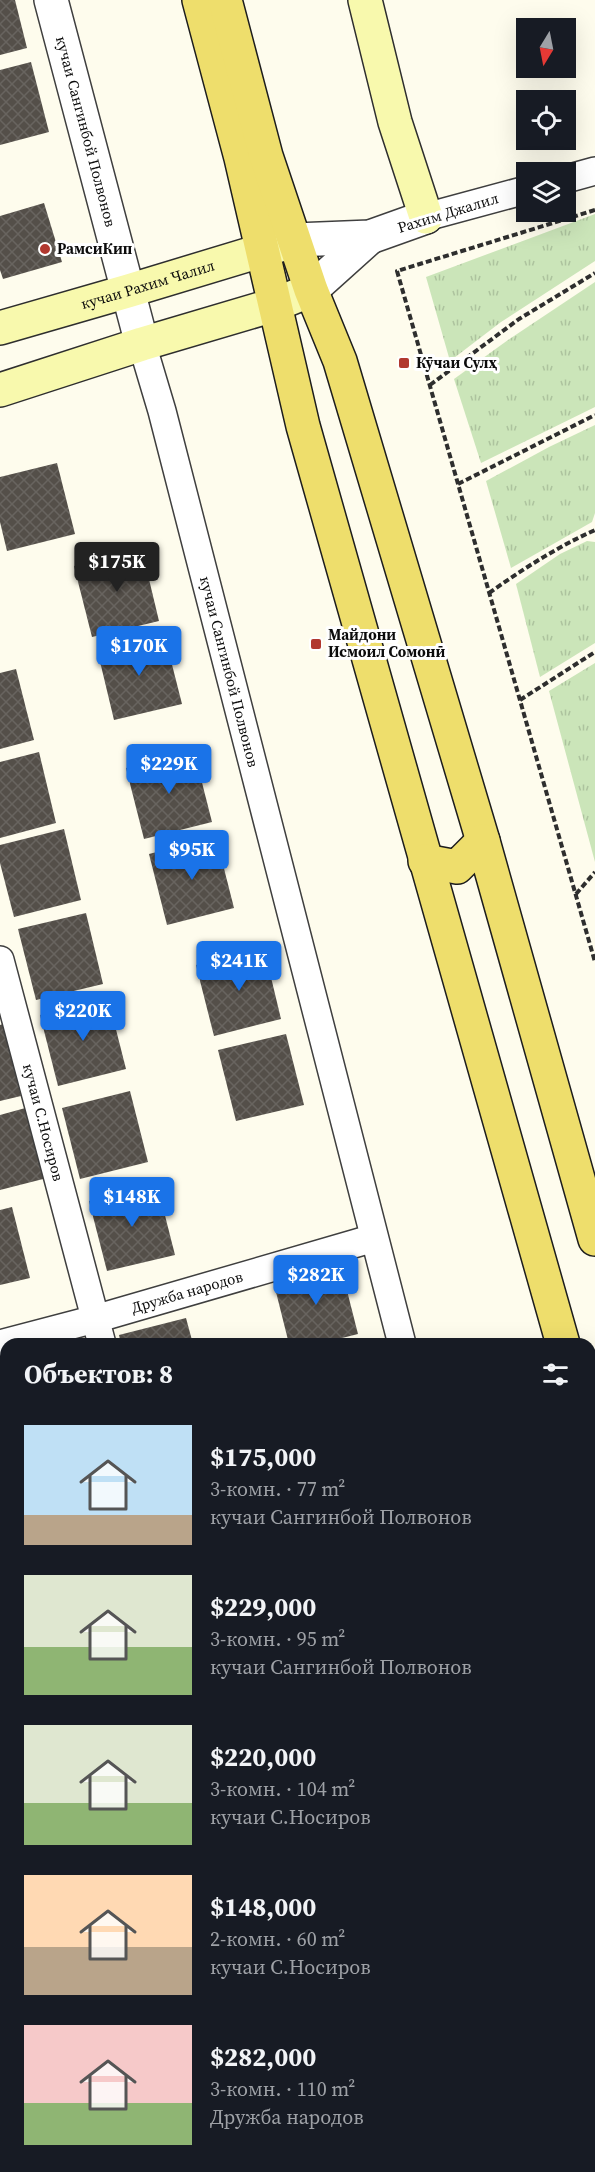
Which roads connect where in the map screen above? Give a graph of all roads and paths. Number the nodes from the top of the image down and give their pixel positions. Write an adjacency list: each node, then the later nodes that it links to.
1 (51, 0): 15 (street, кучаи Сангинбой Полвонов)
2 (199, 0): 12 (main road)
3 (225, 0): 11 (main road)
4 (366, 0): 9 (main road)
5 (595, 171): 6 (street)
6 (576, 176)
7 (516, 193): 9 (street, Рахим Джалил)
8 (595, 210): 19 (path)
9 (426, 217): 10 (street, Рахим Джалил)
10 (370, 237): 11 (street); 14 (street)
11 (295, 240): 12 (main road, кучаи Рахим Чалил); 14 (main road)
12 (261, 251): 15 (main road, кучаи Рахим Чалил); 16 (main road)
13 (595, 273): 19 (path)
14 (312, 290): 16 (main road); 27 (main road)
15 (128, 291): 17 (main road, кучаи Рахим Чалил); 18 (street, кучаи Сангинбой Полвонов)
16 (274, 305): 18 (main road); 28 (main road)
17 (0, 328)
18 (142, 344): 20 (main road); 34 (street, кучаи Сангинбой Полвонов)
19 (430, 385): 22 (path)
20 (0, 390)
21 (595, 416): 22 (path)
22 (458, 484): 24 (path)
23 (595, 530): 24 (path)
24 (489, 593): 26 (path)
25 (595, 652): 26 (path)
26 (520, 700): 30 (path)
27 (483, 841): 28 (main road); 33 (main road)
28 (425, 861): 39 (main road)
29 (595, 872): 30 (path)
30 (576, 894): 32 (path)
31 (0, 960): 36 (street, кучаи С.Носиров)
32 (595, 962)
33 (587, 1183): 35 (main road)
34 (374, 1238): 36 (street, Дружба народов); 38 (street, кучаи Сангинбой Полвонов)
35 (595, 1239)
36 (98, 1331): 37 (street, Дружба народов)
37 (45, 1338)
38 (400, 1338)
39 (561, 1338)

